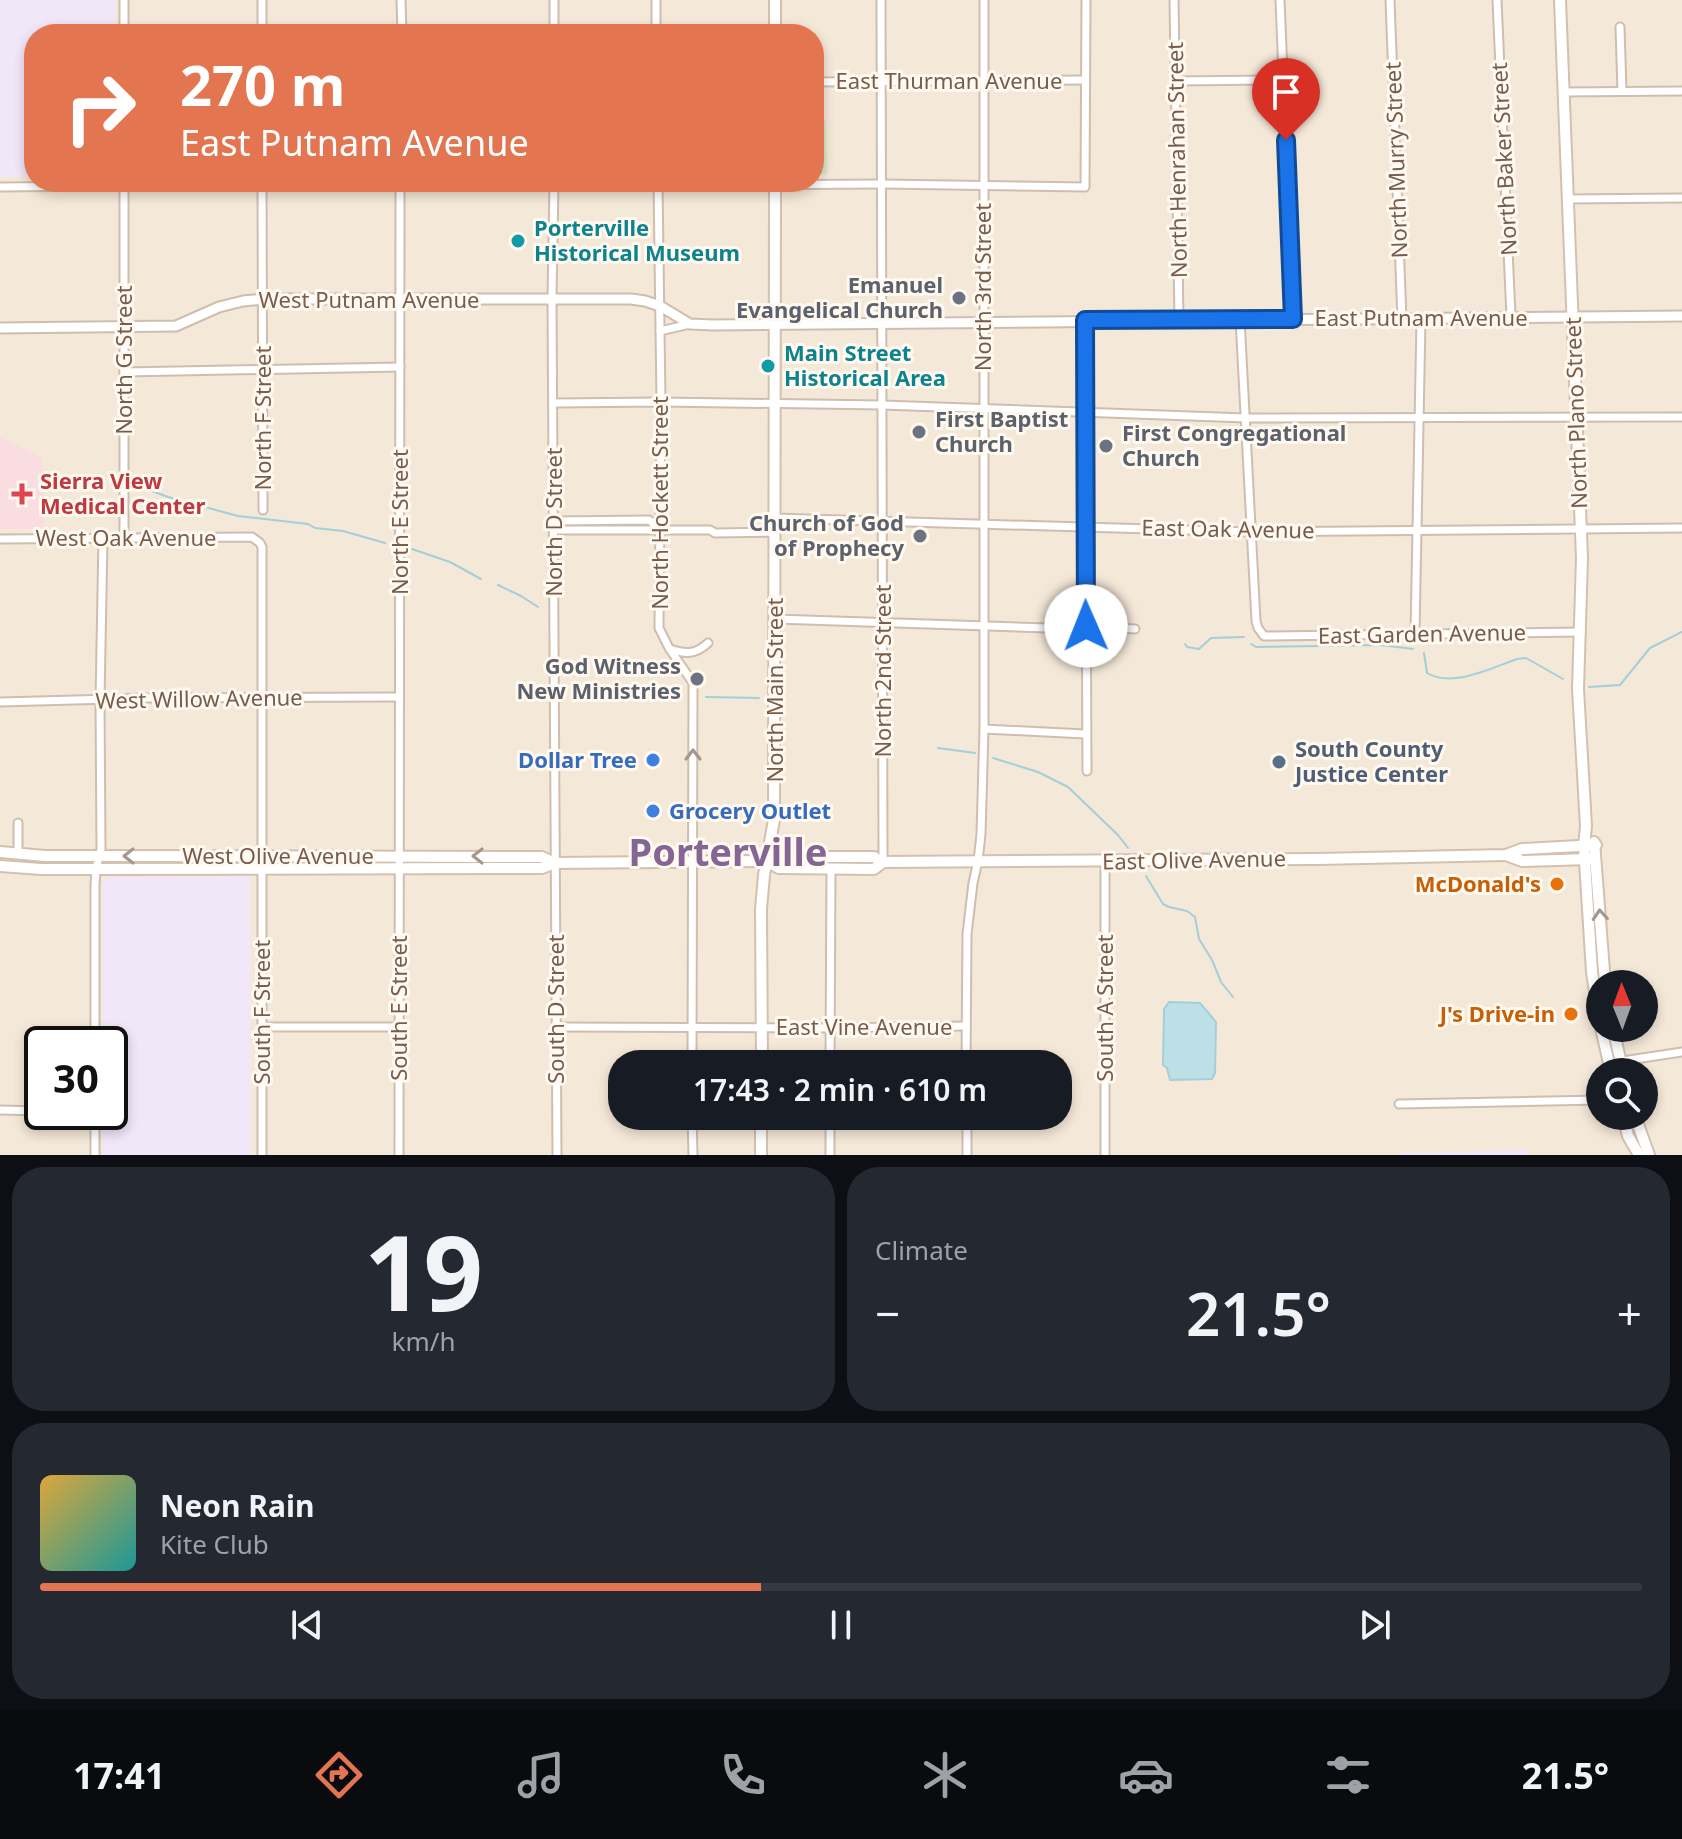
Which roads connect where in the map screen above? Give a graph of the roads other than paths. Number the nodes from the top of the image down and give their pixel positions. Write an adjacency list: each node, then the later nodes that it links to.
1 (124, 0): 15 (street)
2 (262, 0): 16 (street)
3 (401, 0): 17 (street)
4 (554, 0): 18 (street)
5 (656, 0): 19 (street)
6 (775, 0): 20 (main road)
7 (881, 0): 27 (street, North 2nd Street)
8 (984, 0): 24 (street, North 3rd Street)
9 (1086, 0): 22 (street)
10 (1174, 0): 25 (street, North Henrahan Street)
11 (1280, 0): 23 (street)
12 (1390, 0): 56 (street, North Murry Street)
13 (1497, 0): 49 (street, North Baker Street)
14 (1560, 0): 30 (main road, North Plano Street)
15 (124, 24)
16 (262, 24)
17 (402, 24)
18 (554, 24)
19 (656, 24)
20 (775, 24)
21 (1620, 27): 28 (street)
22 (1085, 80): 24 (street, East Thurman Avenue); 34 (street)
23 (1283, 80): 25 (street); 52 (street)
24 (982, 81): 27 (street, East Thurman Avenue); 34 (street, North 3rd Street)
25 (1175, 81): 55 (street, North Henrahan Street)
26 (824, 82): 27 (street, East Thurman Avenue)
27 (881, 82): 32 (street, North 2nd Street)
28 (1622, 91): 29 (street); 30 (street)
29 (1682, 91)
30 (1564, 92): 43 (main road, North Plano Street)
31 (824, 184): 32 (street)
32 (882, 184): 34 (street); 60 (street, North 2nd Street)
33 (24, 186): 35 (street)
34 (983, 186): 57 (street, North 3rd Street)
35 (0, 187)
36 (124, 192): 61 (street, North G Street)
37 (262, 192): 45 (street, North F Street)
38 (400, 192): 44 (street, North E Street)
39 (554, 192): 46 (street, North D Street)
40 (658, 192): 47 (street, North Hockett Street)
41 (775, 192): 59 (main road, North Main Street)
42 (1682, 198): 43 (street)
43 (1567, 199): 50 (main road, North Plano Street)
44 (400, 298): 45 (street, West Putnam Avenue); 46 (street, West Putnam Avenue); 64 (street, North E Street)
45 (264, 299): 61 (street, West Putnam Avenue); 65 (street, North F Street)
46 (552, 299): 47 (street, West Putnam Avenue); 68 (street, North D Street)
47 (660, 306): 58 (street, West Putnam Avenue); 63 (street, North Hockett Street)
48 (1682, 316): 50 (street, East Putnam Avenue)
49 (1511, 317): 50 (street, East Putnam Avenue); 53 (street, East Putnam Avenue)
50 (1572, 318): 75 (main road, North Plano Street)
51 (1240, 319): 52 (street, East Putnam Avenue); 55 (street, East Putnam Avenue); 74 (street)
52 (1293, 319): 56 (street, East Putnam Avenue)
53 (1421, 319): 56 (street, East Putnam Avenue); 76 (street)
54 (1085, 320): 55 (street, East Putnam Avenue); 57 (street, East Putnam Avenue); 72 (street)
55 (1179, 320)
56 (1402, 320)
57 (983, 321): 60 (street, East Putnam Avenue); 71 (street, North 3rd Street)
58 (690, 324): 59 (street); 63 (street)
59 (775, 324): 60 (street, East Putnam Avenue); 69 (main road, North Main Street)
60 (883, 324): 70 (street, North 2nd Street)
61 (124, 327): 62 (street, West Putnam Avenue); 66 (street, North G Street)
62 (0, 328)
63 (660, 331): 67 (street, North Hockett Street)
64 (400, 367): 65 (street); 102 (street, North E Street)
65 (264, 368): 66 (street); 77 (street, North F Street)
66 (124, 372): 91 (street, North G Street)
67 (661, 402): 68 (street); 69 (street); 84 (street, North Hockett Street)
68 (554, 403): 79 (street, North D Street)
69 (775, 403): 70 (street); 78 (main road, North Main Street)
70 (882, 405): 71 (street); 80 (street, North 2nd Street)
71 (983, 409): 72 (street); 81 (street, North 3rd Street)
72 (1086, 411): 74 (street); 82 (street)
73 (1682, 417): 75 (street)
74 (1246, 418): 76 (street); 89 (street)
75 (1576, 418): 76 (street); 85 (main road, North Plano Street)
76 (1421, 419): 87 (street)
77 (263, 510)
78 (775, 518): 80 (street, East Oak Avenue); 88 (main road, North Main Street)
79 (553, 521): 84 (street); 86 (street, North D Street)
80 (883, 522): 81 (street, East Oak Avenue); 94 (street, North 2nd Street)
81 (984, 525): 82 (street, East Oak Avenue); 95 (street, North 3rd Street)
82 (1085, 526): 89 (street, East Oak Avenue); 96 (street)
83 (1682, 528): 85 (street, East Oak Avenue)
84 (659, 529): 86 (street); 88 (street); 101 (street, North Hockett Street)
85 (1581, 529): 87 (street, East Oak Avenue); 98 (main road, North Plano Street)
86 (553, 530): 124 (street, North D Street)
87 (1417, 530): 89 (street, East Oak Avenue); 99 (street)
88 (775, 532): 93 (main road, North Main Street)
89 (1252, 532): 99 (street, East Garden Avenue)
90 (103, 538): 91 (street, West Oak Avenue); 92 (street, West Oak Avenue); 104 (street)
91 (124, 538): 103 (street, West Oak Avenue)
92 (0, 539)
93 (775, 619): 94 (street); 118 (main road, North Main Street)
94 (882, 622): 95 (street); 123 (street, North 2nd Street)
95 (984, 625): 96 (street); 106 (street, North 3rd Street)
96 (1086, 626): 97 (street); 107 (street)
97 (1135, 629)
98 (1581, 632): 99 (street, East Garden Avenue); 110 (main road, North Plano Street)
99 (1415, 634)
100 (708, 643): 101 (street)
101 (670, 649): 117 (street, North Hockett Street, one-way to 101)
102 (399, 697): 103 (street, West Willow Avenue); 122 (street, North E Street)
103 (261, 699): 104 (street, West Willow Avenue); 115 (street)
104 (100, 700): 105 (street, West Willow Avenue); 121 (street)
105 (0, 702)
106 (984, 729): 107 (street); 119 (street, North 3rd Street)
107 (1085, 734): 108 (street)
108 (1087, 771)
109 (18, 823): 112 (street)
110 (1590, 846): 113 (main road, East Olive Avenue); 116 (main road, North Plano Street)
111 (0, 852): 112 (main road, West Olive Avenue)
112 (18, 854): 121 (main road, West Olive Avenue)
113 (1506, 855): 116 (main road, East Olive Avenue); 120 (main road, East Olive Avenue)
114 (193, 856): 115 (main road, West Olive Avenue); 121 (main road, West Olive Avenue, one-way to 121); 126 (main road)
115 (263, 856): 122 (main road, West Olive Avenue); 127 (street)
116 (1591, 859): 129 (main road); 130 (main road, one-way to 116)
117 (693, 861): 118 (main road, West Olive Avenue); 124 (main road, West Olive Avenue); 136 (street, North Hockett Street)
118 (766, 861): 123 (main road, East Olive Avenue); 128 (main road, East Olive Avenue); 137 (main road, North Main Street)
119 (978, 861): 120 (main road, East Olive Avenue); 123 (main road, East Olive Avenue); 132 (street, North 3rd Street)
120 (1105, 861): 164 (street, South A Street)
121 (98, 862): 125 (main road, West Olive Avenue); 126 (main road, West Olive Avenue); 131 (street)
122 (400, 862): 124 (main road, West Olive Avenue); 127 (main road, West Olive Avenue); 134 (street, South E Street)
123 (883, 862): 128 (main road, East Olive Avenue)
124 (555, 863): 135 (street, South D Street)
125 (0, 866)
126 (159, 869): 127 (main road, West Olive Avenue)
127 (263, 869): 133 (street, South F Street)
128 (831, 869): 138 (street)
129 (1596, 970)
130 (1603, 970)
131 (95, 1026)
132 (966, 1026): 138 (street, East Vine Avenue); 142 (street, North 3rd Street)
133 (262, 1027): 134 (street); 157 (street, South F Street)
134 (398, 1027): 158 (street, South E Street)
135 (557, 1027): 136 (street, East Vine Avenue); 159 (street, South D Street)
136 (692, 1028): 137 (street, East Vine Avenue); 139 (street, North Hockett Street)
137 (762, 1028): 138 (street, East Vine Avenue); 140 (main road, North Main Street)
138 (831, 1028): 141 (street)
139 (692, 1050)
140 (762, 1050)
141 (830, 1050)
142 (966, 1050)
143 (1682, 1052): 144 (street)
144 (1656, 1058)
145 (1586, 1100): 146 (street)
146 (1399, 1104)
147 (0, 1110): 148 (street)
148 (24, 1111)
149 (95, 1130): 156 (street)
150 (692, 1130): 160 (street)
151 (761, 1130): 161 (main road)
152 (830, 1130): 162 (street)
153 (967, 1130): 163 (street)
154 (1626, 1130): 165 (main road)
155 (1640, 1130): 166 (main road)
156 (95, 1155)
157 (262, 1155)
158 (399, 1155)
159 (557, 1155)
160 (693, 1155)
161 (761, 1155)
162 (830, 1155)
163 (967, 1155)
164 (1105, 1155)
165 (1639, 1155)
166 (1649, 1155)

